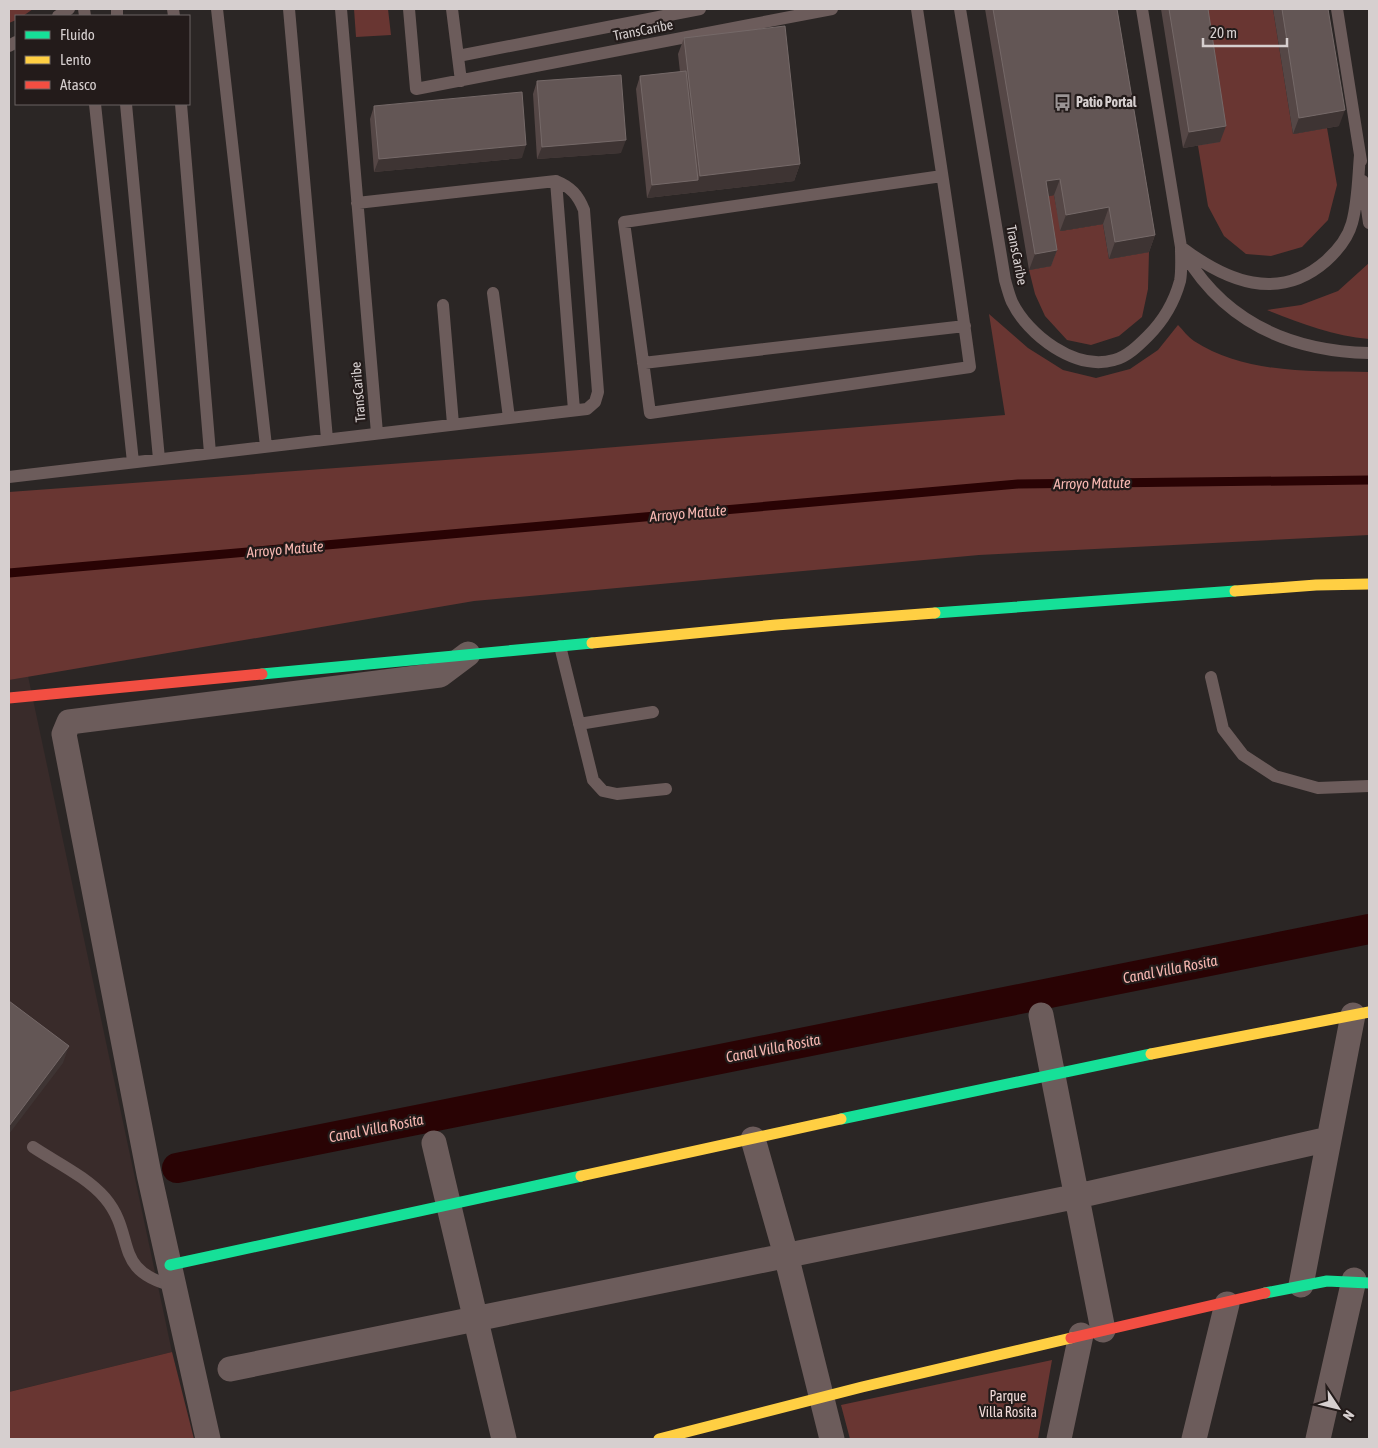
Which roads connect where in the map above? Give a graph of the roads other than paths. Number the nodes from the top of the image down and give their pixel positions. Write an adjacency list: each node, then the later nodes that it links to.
1 (217, 9): 34 (lane)
2 (289, 9): 33 (lane)
3 (340, 9): 21 (lane, TransCaribe)
4 (409, 9): 13 (lane, TransCaribe)
5 (452, 9): 12 (lane)
6 (700, 9): 12 (lane, TransCaribe)
7 (832, 9): 13 (lane, TransCaribe)
8 (917, 9): 19 (lane)
9 (960, 9): 23 (lane, TransCaribe)
10 (1142, 9): 23 (lane, TransCaribe)
11 (1337, 9): 17 (lane)
12 (458, 56): 13 (lane)
13 (461, 81)
14 (95, 105): 37 (lane)
15 (126, 105): 36 (lane)
16 (181, 105): 35 (lane)
17 (1360, 155): 18 (lane); 22 (lane); 23 (lane)
18 (1369, 172)
19 (942, 176): 26 (lane); 28 (lane)
20 (556, 181): 21 (lane); 29 (lane); 29 (lane)
21 (357, 202): 32 (lane, TransCaribe)
22 (1369, 223)
23 (1181, 247): 27 (lane, TransCaribe)
24 (493, 292): 30 (lane)
25 (442, 305): 31 (lane)
26 (965, 326): 28 (lane); 28 (lane)
27 (1369, 353)
28 (643, 363)
29 (574, 410): 30 (lane)
30 (508, 418): 31 (lane)
31 (454, 424): 32 (lane)
32 (377, 433): 33 (lane, TransCaribe)
33 (326, 439): 34 (lane, TransCaribe)
34 (266, 446): 35 (lane, TransCaribe)
35 (210, 453): 36 (lane, TransCaribe)
36 (159, 459): 37 (lane, TransCaribe)
37 (133, 462): 38 (lane, TransCaribe)
38 (9, 477)
39 (1369, 584): 40 (street)
40 (560, 646): 41 (street); 45 (lane)
41 (468, 654): 43 (street); 58 (street)
42 (1211, 677): 46 (lane)
43 (9, 698)
44 (653, 712): 45 (lane)
45 (579, 724): 47 (lane)
46 (1369, 786)
47 (666, 789)
48 (1361, 1014): 50 (street); 52 (street)
49 (1041, 1015): 50 (street)
50 (1052, 1073): 51 (street); 55 (street)
51 (753, 1139): 56 (street); 57 (street)
52 (1329, 1139): 55 (street); 60 (street)
53 (434, 1143): 56 (street)
54 (33, 1147): 58 (lane)
55 (1078, 1196): 57 (street); 63 (street)
56 (448, 1204): 58 (street); 62 (street)
57 (786, 1255): 62 (street); 65 (street)
58 (172, 1276): 66 (street)
59 (1362, 1282): 60 (street); 72 (street)
60 (1301, 1285): 61 (street)
61 (1227, 1304): 63 (street); 71 (street)
62 (475, 1318): 64 (street); 67 (street)
63 (1092, 1332): 65 (street); 70 (street)
64 (230, 1369)
65 (821, 1396): 68 (street); 69 (street)
66 (208, 1439)
67 (504, 1439)
68 (659, 1439)
69 (832, 1439)
70 (1059, 1439)
71 (1194, 1439)
72 (1318, 1439)

